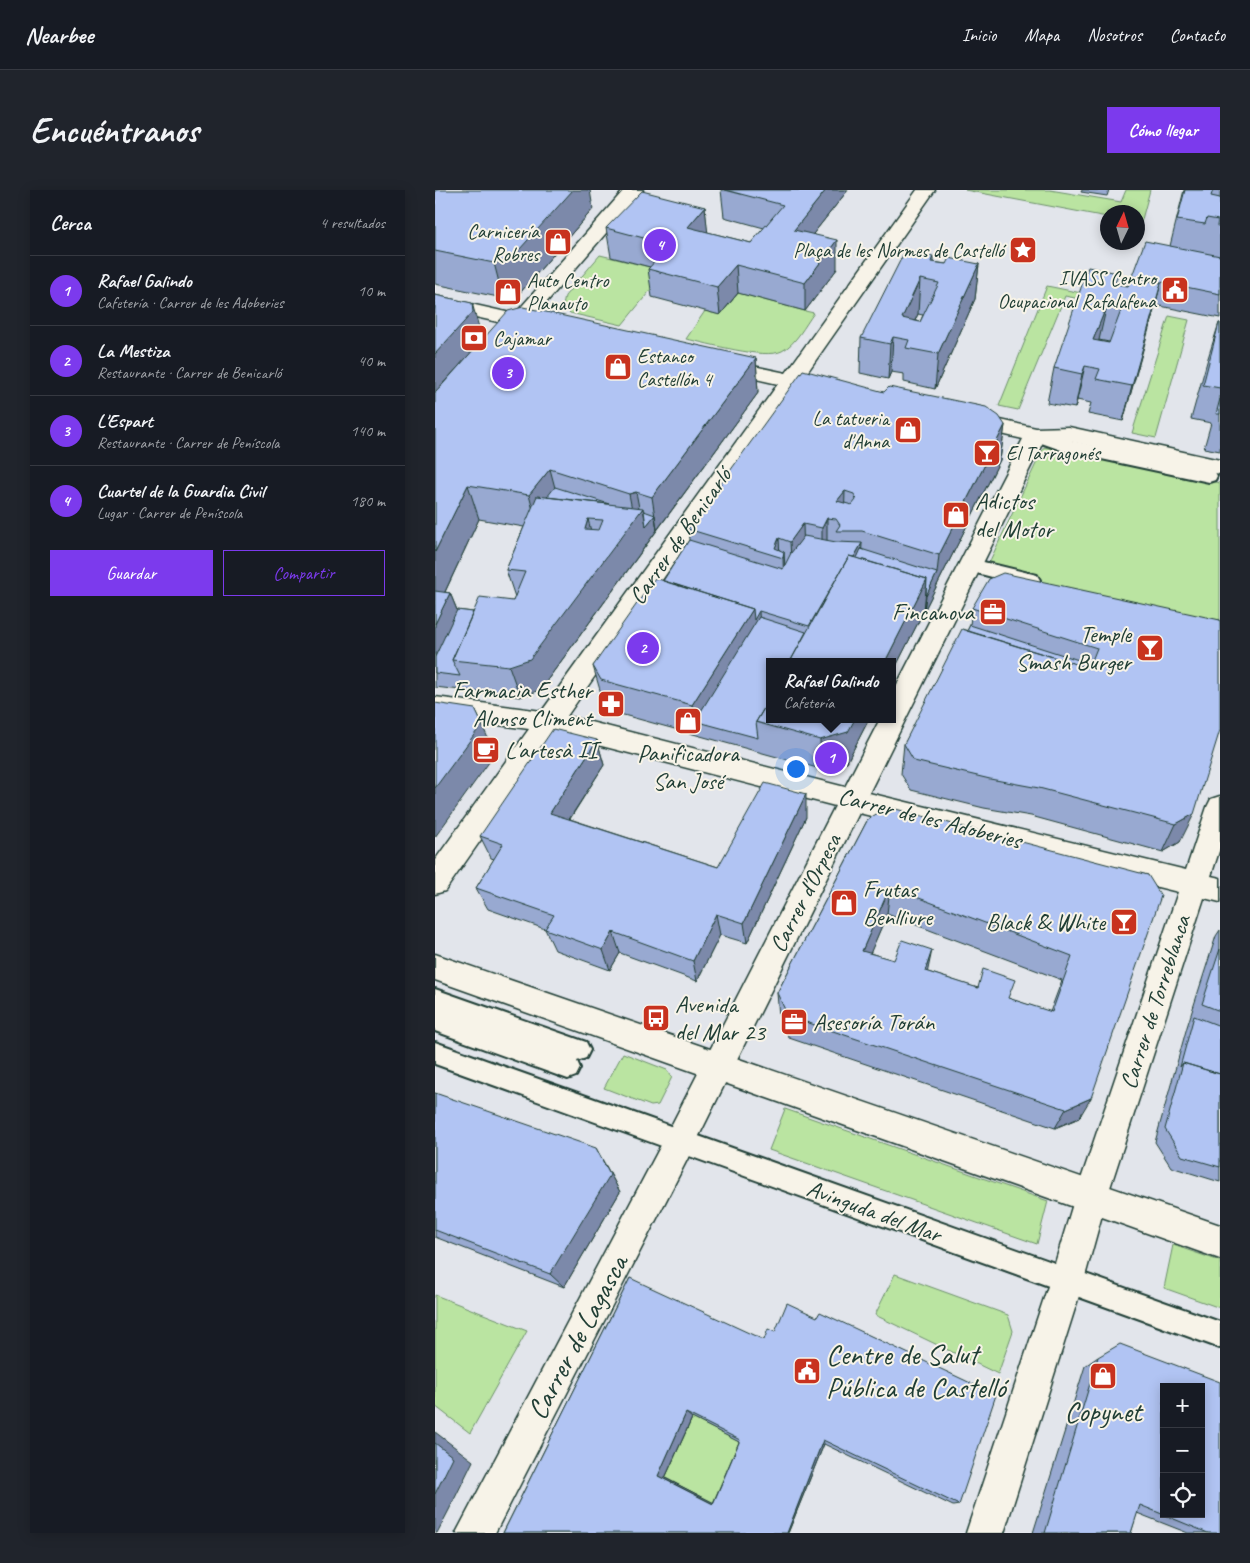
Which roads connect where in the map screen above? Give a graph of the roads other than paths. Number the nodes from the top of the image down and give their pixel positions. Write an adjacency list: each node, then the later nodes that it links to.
1 (926, 190): 8 (street, Carrer de Benicarló)
2 (627, 191): 4 (street)
3 (435, 302): 4 (street)
4 (520, 321): 5 (street); 6 (street)
5 (559, 330)
6 (497, 347)
7 (701, 361): 8 (street)
8 (791, 381): 9 (street); 17 (street, Carrer de Benicarló)
9 (829, 389)
10 (951, 416): 11 (street)
11 (1036, 435): 12 (street); 13 (street, Carrer d'Orpesa)
12 (1214, 472)
13 (965, 575): 14 (street); 16 (street, Carrer d'Orpesa)
14 (1040, 592)
15 (435, 707): 17 (street, Carrer de les Adoberies)
16 (896, 714)
17 (549, 722): 19 (street, Carrer de les Adoberies); 21 (street, Carrer de Benicarló)
18 (891, 723): 19 (street, Carrer d'Orpesa)
19 (853, 800): 22 (street, Carrer de les Adoberies); 27 (street, Carrer d'Orpesa)
20 (1220, 807): 22 (street, Carrer de Torreblanca)
21 (435, 882)
22 (1208, 886): 29 (street, Carrer de Torreblanca)
23 (435, 967): 27 (street)
24 (435, 999): 25 (lane)
25 (435, 1020)
26 (435, 1052): 28 (lane, Avinguda del Mar)
27 (718, 1066): 28 (street); 29 (street)
28 (681, 1141): 31 (lane, Avinguda del Mar); 33 (street, Carrer de Lagasca)
29 (1091, 1197): 30 (street); 31 (street)
30 (1220, 1242)
31 (1067, 1280): 32 (lane, Avinguda del Mar); 34 (street)
32 (1220, 1335)
33 (475, 1533)
34 (985, 1533)

